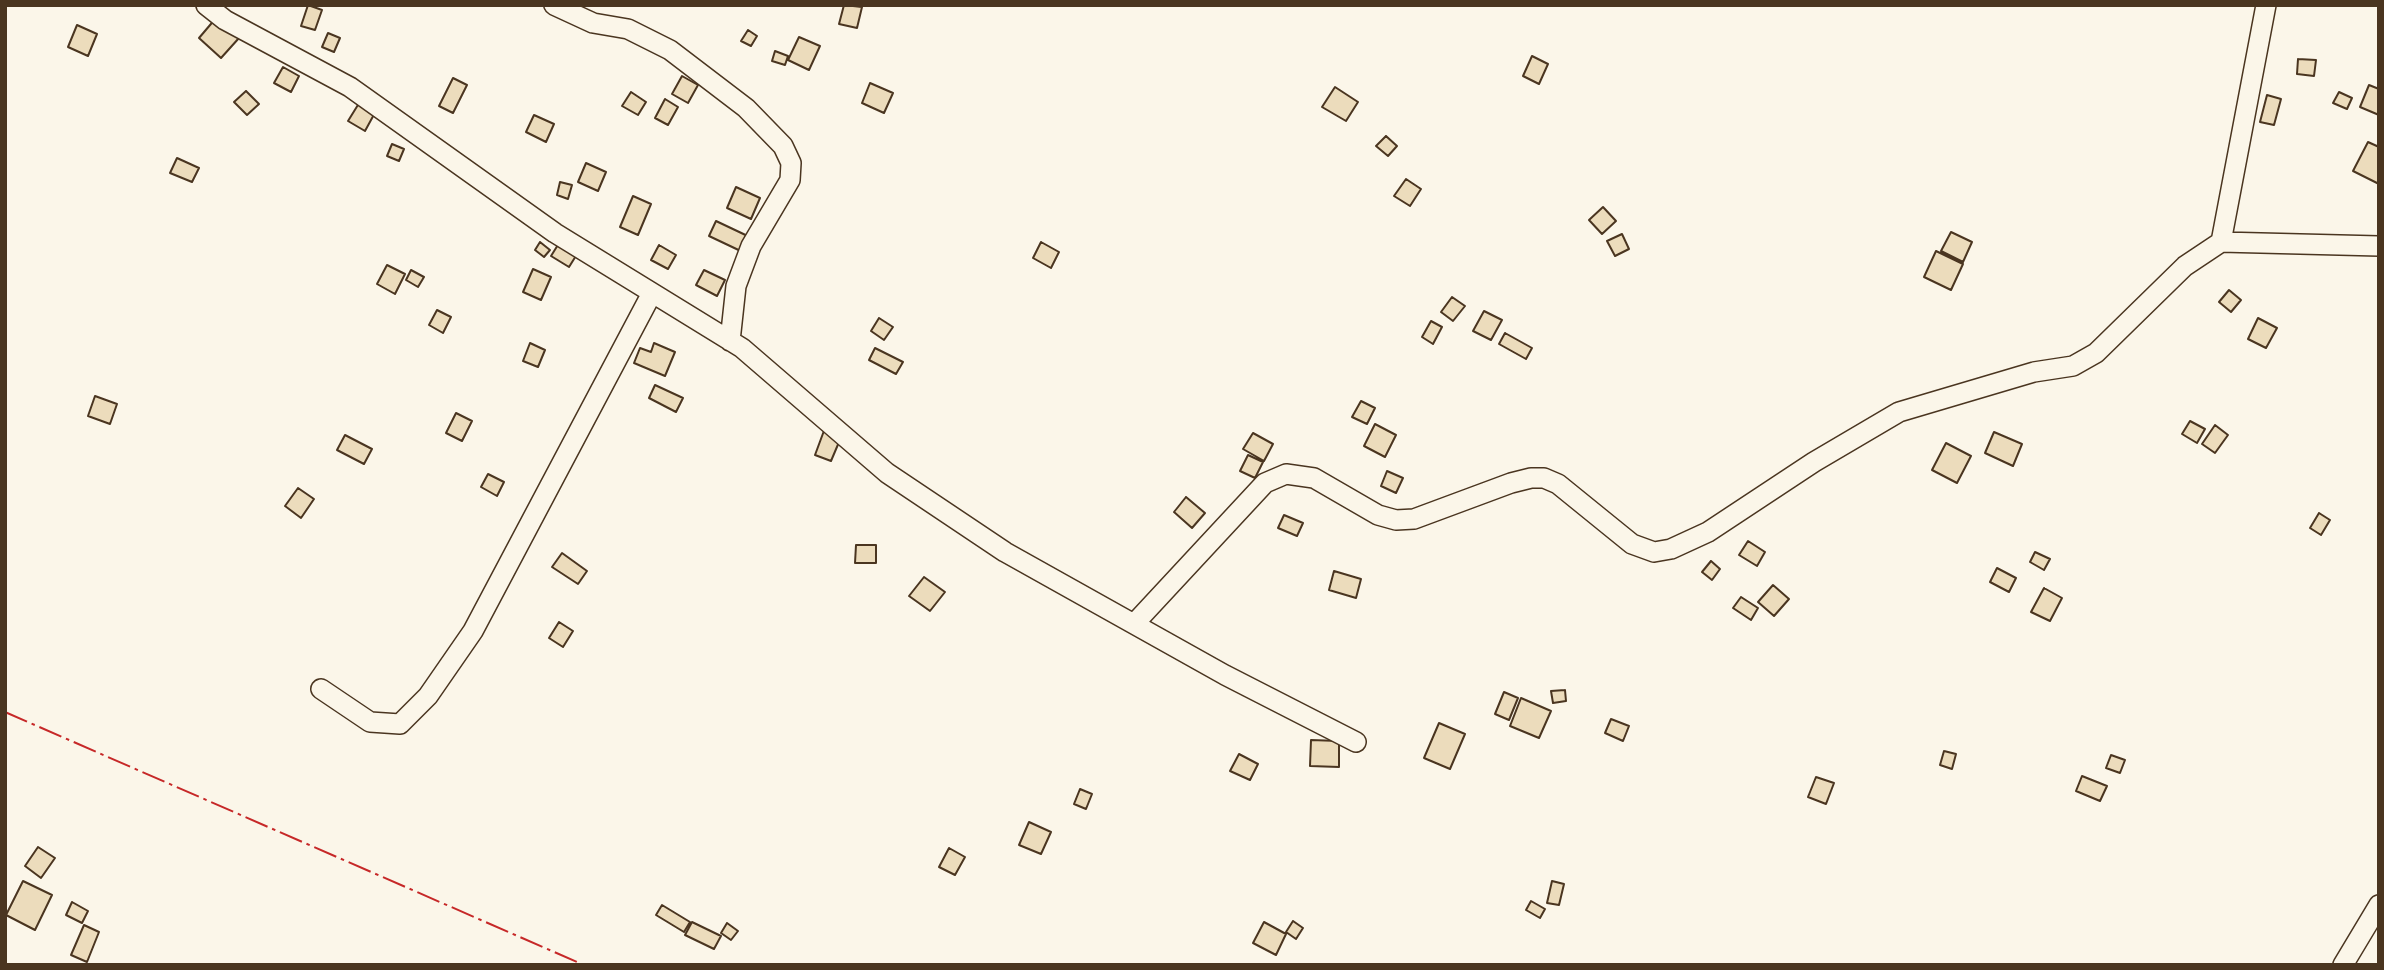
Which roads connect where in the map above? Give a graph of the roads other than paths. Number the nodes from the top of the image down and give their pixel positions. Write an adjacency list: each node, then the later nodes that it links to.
1 (206, 5): 6 (street)
2 (554, 5): 7 (street)
3 (2266, 5): 4 (street)
4 (2221, 242): 5 (street); 8 (street)
5 (2379, 246)
6 (652, 293): 7 (street); 9 (street)
7 (730, 341): 8 (street)
8 (1134, 624): 10 (street)
9 (321, 689)
10 (1356, 742)
11 (2379, 905): 12 (street)
12 (2343, 965)

